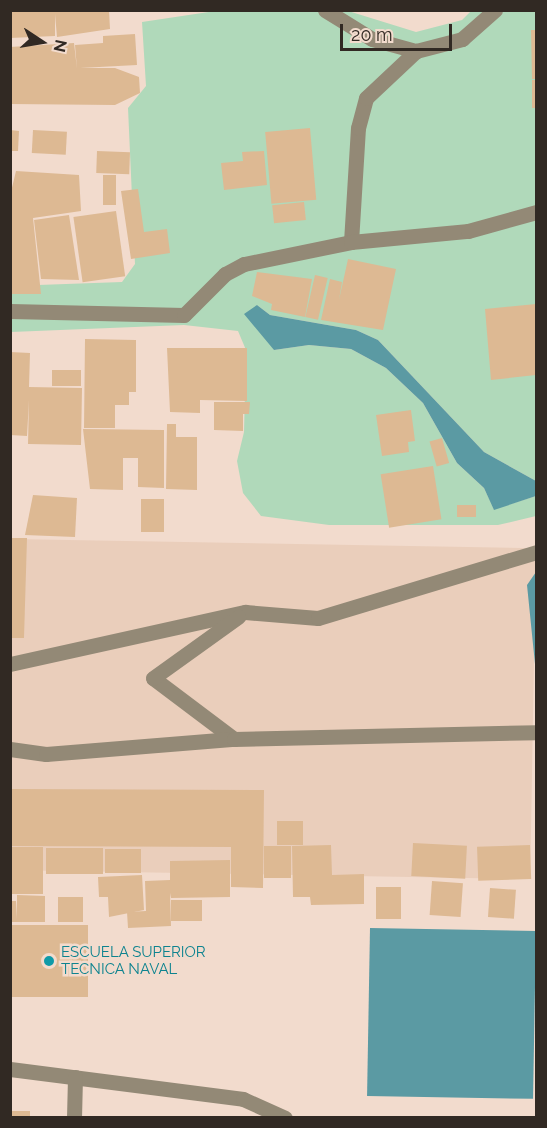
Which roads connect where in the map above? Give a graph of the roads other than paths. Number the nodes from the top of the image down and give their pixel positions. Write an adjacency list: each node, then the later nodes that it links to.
1 (325, 10): 3 (street)
2 (495, 10): 3 (street)
3 (416, 51): 5 (street)
4 (537, 212): 5 (street)
5 (351, 242): 6 (street)
6 (10, 311)
7 (537, 552): 8 (street)
8 (245, 612): 9 (street); 11 (street)
9 (10, 664)
10 (537, 732): 11 (street)
11 (234, 739): 12 (street)
12 (10, 749)
13 (10, 1069): 14 (street)
14 (75, 1077): 15 (street); 16 (street)
15 (74, 1118)
16 (285, 1118)

